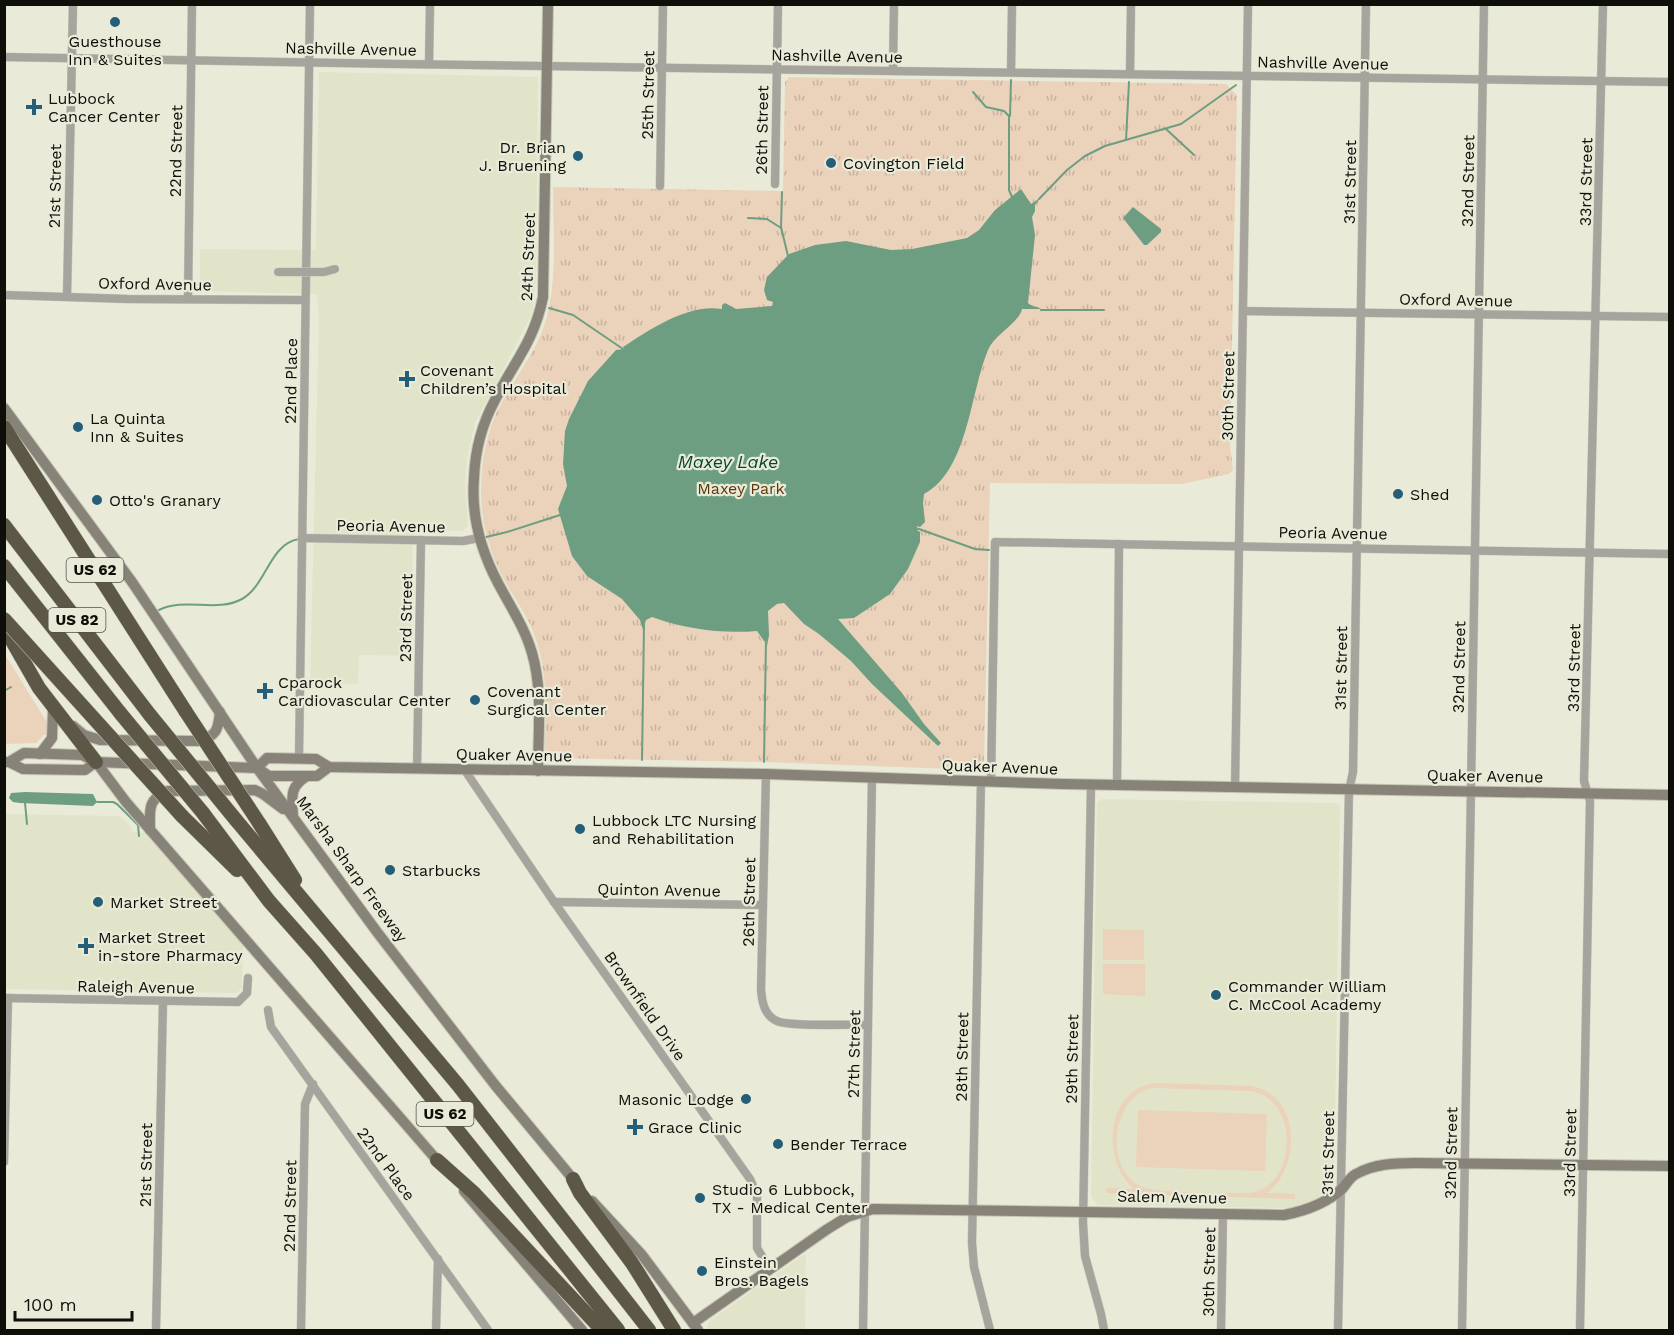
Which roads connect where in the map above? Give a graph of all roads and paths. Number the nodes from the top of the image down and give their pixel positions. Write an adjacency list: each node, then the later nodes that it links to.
1 (73, 4): 16 (street, 21st Street)
2 (192, 4): 17 (street, 22nd Street)
3 (310, 4): 18 (street, 22nd Place)
4 (430, 4): 19 (street)
5 (548, 4): 20 (main road, 24th Street)
6 (663, 4): 21 (street, 25th Street)
7 (777, 4): 22 (street, 26th Street)
8 (894, 4): 23 (street)
9 (1012, 4): 24 (street)
10 (1131, 4): 25 (street)
11 (1248, 4): 26 (street, 30th Street)
12 (1366, 4): 27 (street, 31st Street)
13 (1484, 4): 28 (street, 32nd Street)
14 (1603, 4): 29 (street, 33rd Street)
15 (4, 57): 16 (street, Nashville Avenue)
16 (72, 58): 17 (street, Nashville Avenue); 36 (street, 21st Street)
17 (191, 59): 18 (street, Nashville Avenue); 37 (street, 22nd Street)
18 (309, 61): 19 (street, Nashville Avenue); 38 (street, 22nd Place)
19 (429, 64): 20 (street, Nashville Avenue)
20 (548, 66): 21 (street, Nashville Avenue); 48 (main road, 24th Street)
21 (662, 67): 22 (street, Nashville Avenue); 32 (street, 25th Street)
22 (776, 68): 23 (street, Nashville Avenue); 31 (street, 26th Street)
23 (893, 70): 24 (street, Nashville Avenue)
24 (1011, 72): 25 (street, Nashville Avenue)
25 (1130, 74): 26 (street, Nashville Avenue)
26 (1247, 75): 27 (street, Nashville Avenue); 39 (street, 30th Street)
27 (1365, 77): 28 (street, Nashville Avenue); 40 (street, 31st Street)
28 (1483, 79): 29 (street, Nashville Avenue); 41 (street, 32nd Street)
29 (1602, 81): 30 (street, Nashville Avenue); 42 (street, 33rd Street)
30 (1670, 82)
31 (775, 184)
32 (660, 186)
33 (335, 269): 34 (street, bridge)
34 (278, 272)
35 (4, 296): 36 (street, Oxford Avenue)
36 (67, 296): 37 (street, Oxford Avenue)
37 (188, 298): 38 (street, Oxford Avenue)
38 (305, 300): 47 (street, 22nd Place)
39 (1243, 310): 40 (street, Oxford Avenue); 52 (street, 30th Street)
40 (1361, 312): 41 (street, Oxford Avenue); 53 (street, 31st Street)
41 (1479, 314): 42 (street, Oxford Avenue); 54 (street, 32nd Street)
42 (1596, 316): 43 (street, Oxford Avenue); 55 (street, 33rd Street)
43 (1670, 317)
44 (4, 408): 61 (main road, Marsha Sharp Freeway)
45 (4, 427): 87 (highway, US 62, bridge)
46 (4, 525): 87 (highway, US 82, bridge)
47 (302, 538): 49 (street, Peoria Avenue); 63 (street, 22nd Place)
48 (479, 538): 49 (street, Peoria Avenue); 70 (main road, 24th Street)
49 (421, 540): 68 (street, 23rd Street)
50 (995, 542): 51 (street, Peoria Avenue); 74 (street, 28th Street)
51 (1119, 544): 52 (street, Peoria Avenue); 76 (street)
52 (1239, 545): 53 (street, Peoria Avenue); 77 (street, 30th Street)
53 (1357, 547): 54 (street, Peoria Avenue); 78 (street, 31st Street)
54 (1474, 549): 55 (street, Peoria Avenue); 79 (street, 32nd Street)
55 (1590, 552): 56 (street, Peoria Avenue); 80 (street, 33rd Street)
56 (1670, 554)
57 (4, 566): 84 (highway, US 82, bridge)
58 (4, 619): 84 (highway, US 62, bridge)
59 (4, 627): 60 (highway)
60 (53, 708): 61 (main road); 62 (main road); 65 (highway)
61 (220, 712): 67 (main road, Marsha Sharp Freeway)
62 (40, 754): 64 (main road, Quaker Avenue); 65 (main road, Quaker Avenue)
63 (298, 758): 66 (main road, Quaker Avenue); 67 (main road, Quaker Avenue)
64 (7, 762): 65 (main road, Quaker Avenue)
65 (96, 762): 67 (main road, Quaker Avenue); 83 (main road)
66 (329, 767): 68 (main road, Quaker Avenue); 72 (main road, Quaker Avenue)
67 (257, 768): 72 (main road, Quaker Avenue); 82 (main road, Marsha Sharp Freeway)
68 (417, 769): 69 (main road, Quaker Avenue)
69 (464, 770): 70 (main road, Quaker Avenue); 85 (street, Brownfield Drive)
70 (537, 771): 71 (main road, Quaker Avenue)
71 (766, 774): 73 (main road, Quaker Avenue); 86 (street, 26th Street)
72 (307, 776): 82 (main road)
73 (872, 778): 74 (main road, Quaker Avenue); 92 (street, 27th Street)
74 (986, 782): 75 (main road, Quaker Avenue); 101 (street, 28th Street)
75 (1090, 785): 76 (main road, Quaker Avenue); 103 (street, 29th Street)
76 (1117, 785): 77 (main road, Quaker Avenue)
77 (1235, 787): 78 (main road, Quaker Avenue)
78 (1349, 790): 79 (main road, Quaker Avenue); 100 (street, 31st Street)
79 (1470, 791): 80 (main road, Quaker Avenue); 96 (street, 32nd Street)
80 (1588, 793): 81 (main road, Quaker Avenue); 97 (street, 33rd Street)
81 (1670, 795)
82 (293, 816): 83 (main road); 99 (main road, Marsha Sharp Freeway)
83 (150, 830): 94 (main road)
84 (268, 900): 114 (highway, US 62)
85 (555, 902): 86 (street, Quinton Avenue); 106 (street, Brownfield Drive)
86 (763, 905): 92 (street, 26th Street)
87 (325, 927): 115 (highway, US 62)
88 (248, 978): 90 (street, Raleigh Avenue)
89 (6, 998): 90 (street, Raleigh Avenue); 95 (street)
90 (163, 1001): 108 (street, 21st Street)
91 (267, 1010): 93 (street, 22nd Place)
92 (868, 1024): 102 (street, 27th Street)
93 (312, 1084): 105 (street, 22nd Place); 109 (street, 22nd Street)
94 (437, 1160): 112 (main road); 113 (highway)
95 (4, 1162)
96 (1465, 1163): 97 (main road, Salem Avenue); 100 (main road, Salem Avenue); 122 (street, 32nd Street)
97 (1583, 1165): 98 (main road, Salem Avenue); 123 (street, 33rd Street)
98 (1670, 1166)
99 (573, 1179): 107 (main road, Marsha Sharp Freeway); 116 (highway)
100 (1341, 1189): 104 (main road, Salem Avenue); 121 (street, 31st Street)
101 (973, 1209): 102 (main road, Salem Avenue); 103 (main road, Salem Avenue); 118 (street, 28th Street)
102 (865, 1210): 106 (main road, Salem Avenue); 117 (street, 27th Street)
103 (1083, 1211): 104 (main road, Salem Avenue); 119 (street, 29th Street)
104 (1223, 1214): 120 (street, 30th Street)
105 (438, 1259): 110 (street); 111 (street, 22nd Place)
106 (770, 1269): 107 (main road, Salem Avenue)
107 (696, 1327)
108 (156, 1330)
109 (301, 1330)
110 (436, 1330)
111 (488, 1330)
112 (582, 1330)
113 (602, 1330)
114 (618, 1330)
115 (649, 1330)
116 (674, 1330)
117 (863, 1330)
118 (990, 1330)
119 (1104, 1330)
120 (1221, 1330)
121 (1338, 1330)
122 (1462, 1330)
123 (1580, 1330)

